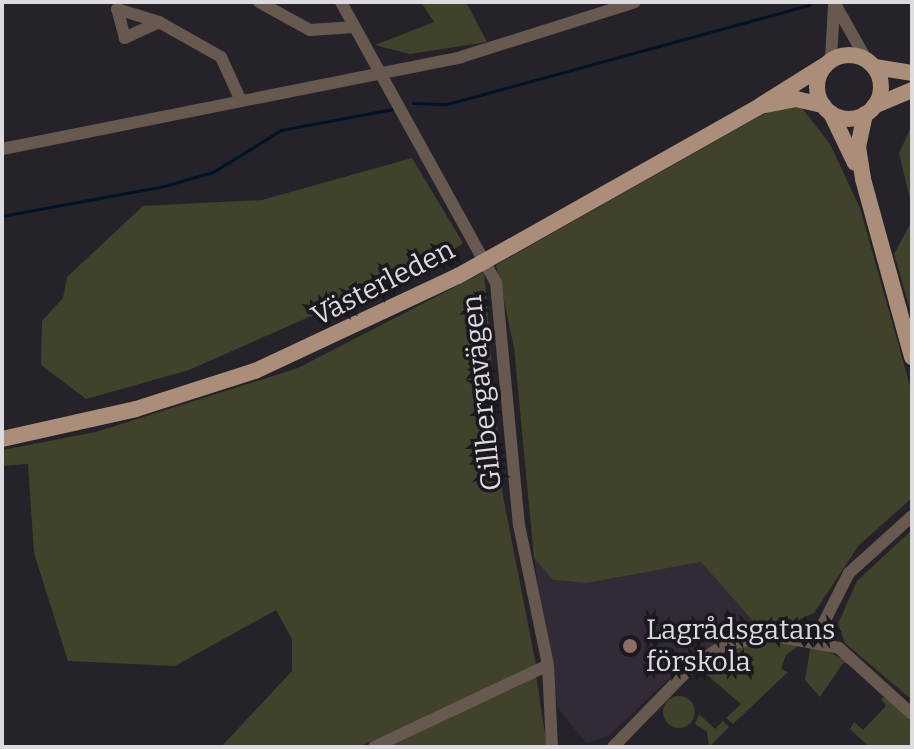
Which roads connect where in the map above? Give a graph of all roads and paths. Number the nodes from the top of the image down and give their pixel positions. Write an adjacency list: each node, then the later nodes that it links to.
1 (259, 2): 5 (street)
2 (341, 2): 5 (street, Gillbergavägen)
3 (635, 2): 8 (street)
4 (159, 22): 11 (street)
5 (354, 27): 8 (street, Gillbergavägen)
6 (829, 62): 7 (main road); 7 (street); 12 (main road, Västerleden); 13 (main road)
7 (870, 63): 9 (main road); 14 (main road)
8 (383, 72): 11 (street); 21 (street, Gillbergavägen)
9 (912, 73)
10 (912, 90): 14 (main road)
11 (241, 101): 15 (street)
12 (760, 106): 13 (main road, Västerleden); 18 (main road, Västerleden, bridge)
13 (827, 109): 14 (main road); 16 (main road)
14 (869, 110): 16 (main road)
15 (2, 149)
16 (863, 179): 17 (main road)
17 (912, 357)
18 (2, 439)
19 (912, 516): 20 (street)
20 (816, 638): 22 (street); 25 (street)
21 (548, 665): 23 (street); 24 (street, Gillbergavägen)
22 (912, 714)
23 (374, 747)
24 (552, 747)
25 (613, 747)

